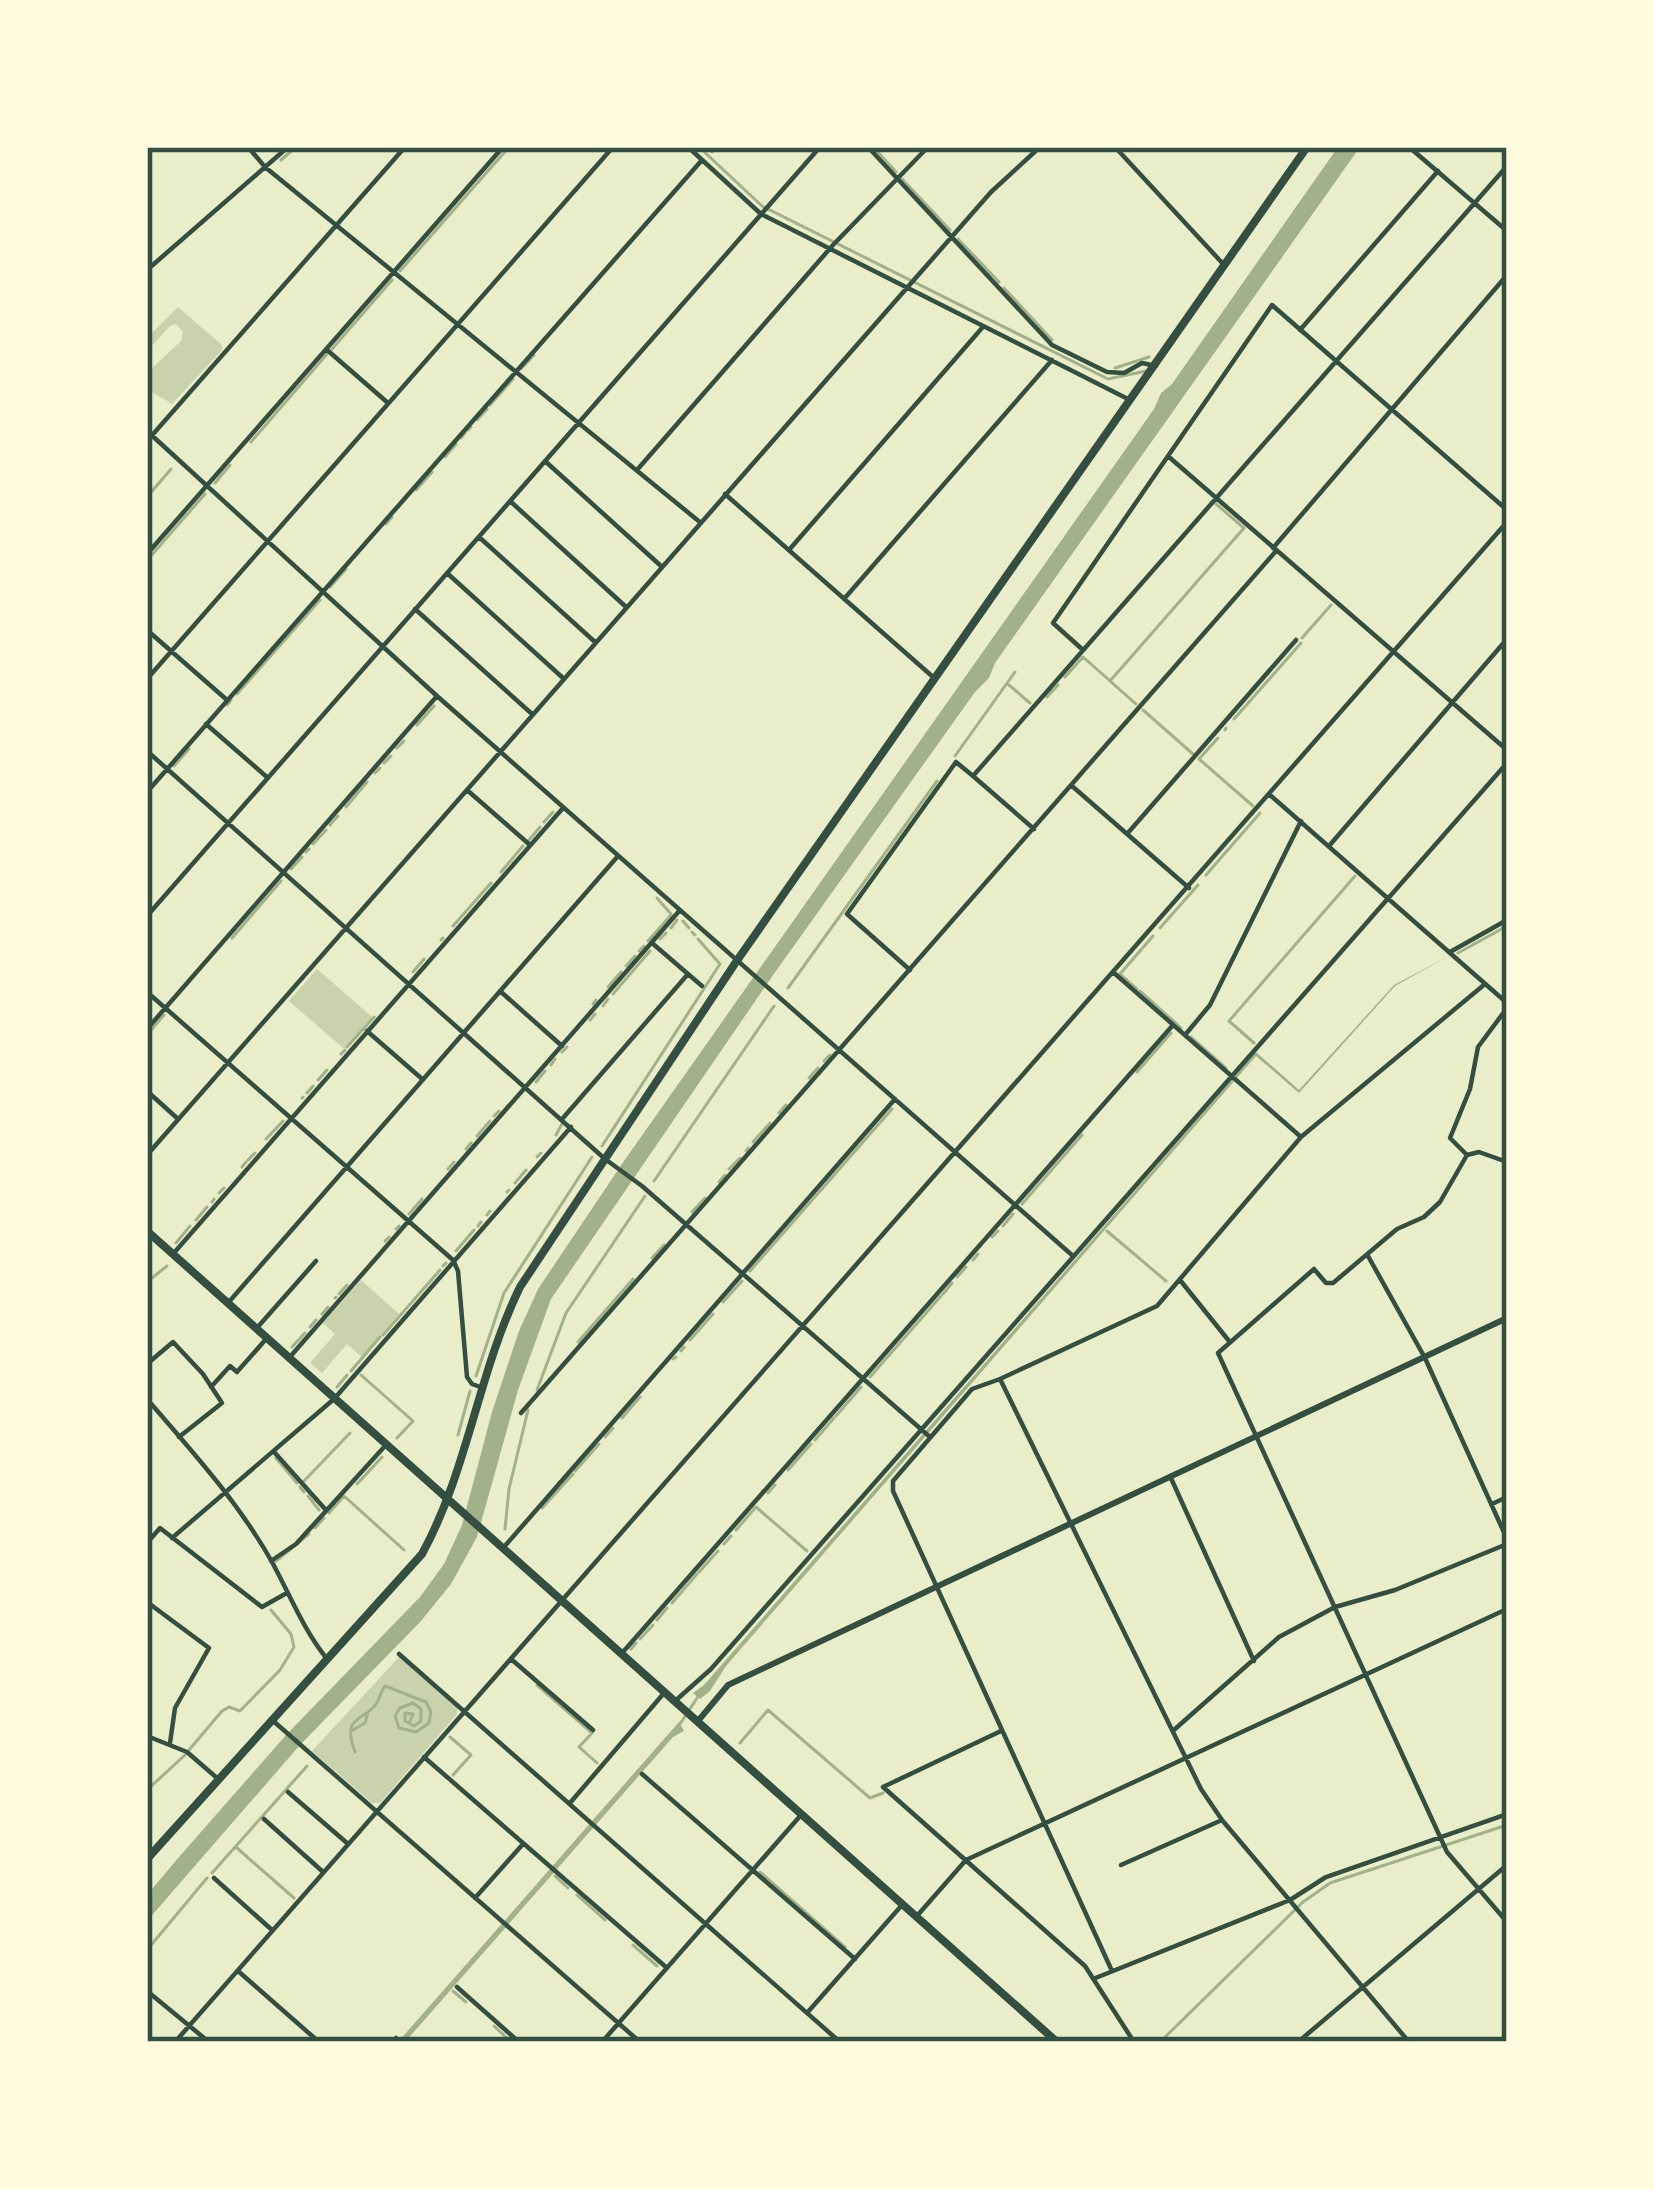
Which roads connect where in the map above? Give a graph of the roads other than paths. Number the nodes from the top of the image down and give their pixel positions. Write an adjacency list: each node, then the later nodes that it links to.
1 (248, 147): 16 (street)
2 (288, 147): 16 (street)
3 (405, 147): 21 (street)
4 (503, 147): 27 (street)
5 (613, 147): 30 (street)
6 (688, 147): 14 (street)
7 (820, 147): 20 (street)
8 (868, 147): 18 (street)
9 (928, 147): 18 (street)
10 (1040, 147): 23 (street)
11 (1115, 147): 25 (street)
12 (1307, 147): 25 (main road)
13 (1409, 147): 17 (street)
14 (702, 160): 20 (street); 37 (street)
15 (1507, 166): 19 (street)
16 (266, 167): 21 (street); 26 (street)
17 (1438, 171): 19 (street); 32 (street)
18 (896, 176): 23 (street); 24 (street)
19 (1475, 202): 22 (street); 35 (street)
20 (765, 210): 24 (street); 41 (street)
21 (337, 225): 27 (street); 42 (street)
22 (1507, 230)
23 (952, 237): 29 (street); 36 (street)
24 (834, 244): 29 (street); 45 (street)
25 (1226, 266): 36 (main road)
26 (147, 270)
27 (394, 272): 30 (street); 33 (street)
28 (1507, 275): 40 (street)
29 (911, 283): 31 (street); 47 (street)
30 (458, 324): 37 (street); 39 (street)
31 (984, 326): 34 (street); 56 (street)
32 (1300, 330): 35 (street); 43 (street)
33 (326, 349): 39 (street); 46 (street)
34 (1052, 360): 38 (street); 61 (street)
35 (1334, 361): 40 (street); 48 (street)
36 (1156, 366): 38 (main road)
37 (514, 370): 41 (street); 60 (street)
38 (1132, 400): 74 (main road)
39 (388, 403): 54 (street)
40 (1390, 411): 50 (street); 55 (street)
41 (578, 422): 44 (street); 45 (street)
42 (149, 436): 46 (street)
43 (1169, 457): 48 (street); 69 (street)
44 (545, 461): 49 (street); 58 (street)
45 (637, 470): 52 (street)
46 (207, 486): 54 (street); 57 (street)
47 (725, 494): 52 (street); 56 (street)
48 (1216, 498): 55 (street); 69 (street)
49 (510, 501): 53 (street); 62 (street)
50 (1507, 510)
51 (1507, 522): 71 (street)
52 (701, 523): 58 (street)
53 (479, 537): 59 (street); 67 (street)
54 (267, 542): 60 (street); 70 (street)
55 (1275, 549): 71 (street); 87 (street)
56 (789, 550): 61 (street)
57 (147, 554)
58 (662, 567): 62 (street)
59 (448, 573): 63 (street); 73 (street)
60 (321, 591): 68 (street); 76 (street)
61 (844, 598): 74 (street)
62 (626, 607): 67 (street)
63 (416, 609): 68 (street); 78 (street)
64 (147, 630): 70 (street)
65 (1507, 639): 77 (street)
66 (1296, 640): 95 (street)
67 (595, 643): 73 (street)
68 (382, 647): 75 (street); 86 (street)
69 (1084, 650): 85 (street)
70 (172, 651): 72 (street); 76 (street)
71 (1393, 652): 77 (street); 90 (street)
72 (147, 679)
73 (564, 679): 78 (street)
74 (935, 679): 108 (main road)
75 (437, 696): 82 (street); 99 (street)
76 (227, 700): 79 (street)
77 (1452, 703): 80 (street); 97 (street)
78 (532, 714): 82 (street)
79 (206, 724): 84 (street); 86 (street)
80 (1507, 750)
81 (147, 751): 84 (street)
82 (500, 752): 88 (street); 91 (street)
83 (1507, 763): 101 (street)
84 (167, 769): 89 (street); 93 (street)
85 (973, 776): 94 (street); 109 (street)
86 (268, 778): 93 (street)
87 (1072, 786): 94 (street); 95 (street)
88 (467, 790): 96 (street); 105 (street)
89 (147, 792)
90 (1270, 795): 92 (street); 100 (street)
91 (563, 808): 96 (street); 98 (street)
92 (1300, 821): 97 (street); 123 (street)
93 (228, 824): 99 (street); 103 (street)
94 (1034, 829): 109 (street)
95 (1127, 834): 100 (street)
96 (530, 845): 112 (street)
97 (1329, 846): 101 (street)
98 (618, 856): 102 (street); 116 (street)
99 (284, 872): 105 (street); 118 (street)
100 (1189, 888): 110 (street)
101 (1390, 899): 107 (street); 127 (street)
102 (680, 910): 106 (street); 108 (street)
103 (147, 916)
104 (1507, 920): 107 (street)
105 (347, 927): 112 (street); 126 (street)
106 (652, 943): 111 (street); 124 (street)
107 (1450, 952): 113 (street)
108 (740, 966): 125 (street); 140 (main road)
109 (910, 970): 125 (street)
110 (1113, 972): 119 (street); 137 (street)
111 (688, 974): 114 (street); 133 (street)
112 (410, 982): 121 (street); 122 (street)
113 (1485, 984): 117 (street); 136 (street)
114 (702, 986)
115 (147, 992): 118 (street)
116 (500, 992): 122 (street); 124 (street)
117 (1507, 1005): 139 (street)
118 (165, 1008): 120 (street); 126 (street)
119 (1173, 1025): 123 (street); 143 (street)
120 (147, 1029)
121 (367, 1031): 128 (street); 132 (street)
122 (465, 1031): 128 (street); 129 (street)
123 (1185, 1035): 127 (street)
124 (562, 1046): 129 (street)
125 (840, 1050): 131 (street); 145 (street)
126 (227, 1062): 132 (street); 134 (street)
127 (1233, 1078): 136 (street); 148 (street)
128 (423, 1080): 142 (street)
129 (527, 1085): 133 (street); 144 (street)
130 (147, 1091): 134 (street)
131 (895, 1099): 137 (street); 152 (street)
132 (291, 1118): 142 (street); 147 (street)
133 (563, 1118): 135 (street)
134 (178, 1119): 138 (street)
135 (571, 1127): 140 (street); 150 (street)
136 (1301, 1137): 153 (street)
137 (955, 1152): 143 (street); 156 (street)
138 (147, 1155)
139 (1467, 1155): 141 (street); 149 (street)
140 (609, 1161): 145 (street); 166 (main road)
141 (1507, 1162)
142 (347, 1167): 144 (street); 154 (street)
143 (1016, 1205): 148 (street); 163 (street)
144 (408, 1221): 150 (street); 160 (street)
145 (687, 1224): 152 (street); 169 (street)
146 (147, 1232): 147 (main road)
147 (173, 1254): 154 (main road)
148 (1073, 1256): 170 (street)
149 (1367, 1256): 159 (street); 161 (street)
150 (453, 1260): 166 (street); 168 (street)
151 (316, 1261): 157 (street)
152 (742, 1273): 156 (street); 185 (street)
153 (1180, 1279): 159 (street); 164 (street)
154 (228, 1303): 157 (main road)
155 (1507, 1318): 161 (street)
156 (803, 1326): 163 (street); 189 (street)
157 (256, 1329): 158 (main road)
158 (267, 1338): 160 (main road); 165 (street)
159 (1229, 1341): 171 (street)
160 (289, 1358): 168 (main road)
161 (1425, 1358): 171 (street); 179 (street)
162 (147, 1364): 165 (street)
163 (863, 1378): 170 (street); 194 (street)
164 (1000, 1378): 170 (street); 181 (street)
165 (211, 1387): 172 (street)
166 (483, 1388): 178 (main road)
167 (147, 1399): 172 (street)
168 (334, 1399): 173 (main road); 174 (street)
169 (520, 1413)
170 (926, 1433): 187 (street); 200 (street)
171 (1256, 1436): 175 (street); 191 (street)
172 (179, 1437): 176 (street)
173 (386, 1445): 178 (main road); 180 (street)
174 (275, 1453): 176 (street); 180 (street)
175 (1170, 1477): 181 (street); 197 (street)
176 (224, 1492): 182 (street); 186 (street)
177 (1507, 1497): 179 (street)
178 (449, 1500): 185 (main road); 196 (main road)
179 (1492, 1504): 183 (street)
180 (325, 1509): 186 (street)
181 (1072, 1523): 187 (street); 210 (street)
182 (172, 1538): 184 (street); 188 (street)
183 (1507, 1541): 191 (street)
184 (147, 1543)
185 (504, 1547): 189 (main road)
186 (271, 1561): 188 (street)
187 (936, 1587): 203 (street); 206 (street)
188 (286, 1593): 196 (street)
189 (562, 1600): 194 (main road); 195 (street)
190 (147, 1602): 208 (street)
191 (1335, 1607): 197 (street); 198 (street)
192 (1507, 1609): 198 (street)
193 (399, 1654): 201 (street)
194 (621, 1654): 199 (main road)
195 (511, 1658): 201 (street); 205 (street)
196 (327, 1659): 202 (main road)
197 (1254, 1660): 204 (street)
198 (1366, 1675): 210 (street); 221 (street)
199 (664, 1693): 200 (main road); 214 (street)
200 (677, 1705): 203 (main road)
201 (464, 1712): 209 (street); 214 (street)
202 (271, 1719): 212 (main road); 215 (street)
203 (695, 1721): 217 (main road)
204 (1175, 1729)
205 (593, 1730)
206 (1001, 1731): 220 (street); 225 (street)
207 (147, 1736): 208 (street)
208 (170, 1743): 212 (street)
209 (424, 1757): 215 (street); 222 (street)
210 (1185, 1757): 219 (street); 220 (street)
211 (642, 1774): 228 (street)
212 (217, 1778): 224 (main road)
213 (288, 1792): 223 (street)
214 (569, 1804): 237 (street)
215 (376, 1812): 223 (street); 232 (street)
216 (1507, 1814): 221 (street)
217 (801, 1815): 228 (street); 234 (main road)
218 (264, 1819): 229 (street)
219 (1222, 1820): 226 (street); 233 (street)
220 (1043, 1823): 225 (street); 242 (street)
221 (1440, 1836): 231 (street); 233 (street)
222 (523, 1843): 232 (street); 240 (street)
223 (348, 1844): 229 (street)
224 (149, 1854)
225 (966, 1860): 235 (street); 243 (street)
226 (1121, 1865)
227 (1507, 1865): 231 (street)
228 (753, 1870): 237 (street); 239 (street)
229 (324, 1872): 238 (street)
230 (214, 1878): 238 (street)
231 (1479, 1889): 236 (street); 245 (street)
232 (475, 1898): 248 (street)
233 (1290, 1901): 242 (street); 245 (street)
234 (902, 1905): 235 (main road); 239 (street)
235 (916, 1917): 257 (main road)
236 (1507, 1922)
237 (705, 1925): 240 (street); 247 (street)
238 (272, 1930): 241 (street)
239 (855, 1959): 247 (street)
240 (667, 1968): 248 (street)
241 (237, 1970): 249 (street); 252 (street)
242 (1112, 1971): 243 (street)
243 (1093, 1978): 258 (street)
244 (457, 1987): 253 (street)
245 (1362, 1987): 259 (street); 260 (street)
246 (147, 1991): 249 (street)
247 (807, 2013): 256 (street)
248 (619, 2024): 254 (street); 255 (street)
249 (189, 2025): 250 (street); 251 (street)
250 (175, 2042)
251 (209, 2042)
252 (319, 2042)
253 (519, 2042)
254 (602, 2042)
255 (640, 2042)
256 (839, 2042)
257 (1057, 2042)
258 (1134, 2042)
259 (1298, 2042)
260 (1409, 2042)

